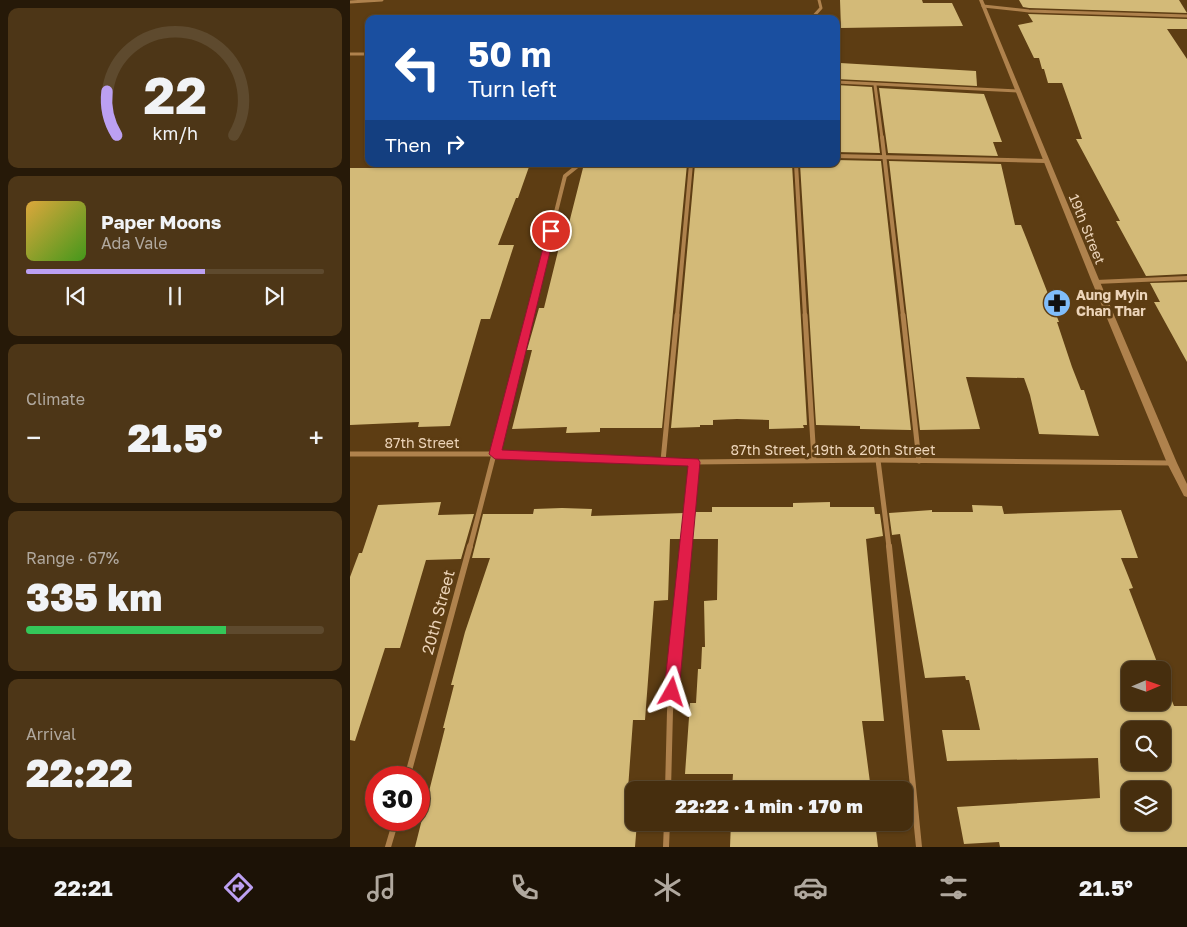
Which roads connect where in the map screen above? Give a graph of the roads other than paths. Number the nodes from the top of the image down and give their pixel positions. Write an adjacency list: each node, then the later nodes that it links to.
1 (382, 0): 3 (street)
2 (819, 0): 5 (street)
3 (350, 2)
4 (982, 3): 6 (street); 11 (street, 19th Street)
5 (815, 15)
6 (1187, 16)
7 (350, 54): 8 (street)
8 (365, 54)
9 (840, 82): 10 (street)
10 (875, 85): 11 (street); 13 (street)
11 (1018, 91): 14 (street, 19th Street)
12 (840, 156): 13 (street)
13 (885, 156): 14 (street); 25 (street)
14 (1046, 160): 19 (street, 19th Street)
15 (576, 167): 21 (street, 20th Street)
16 (691, 167): 24 (street)
17 (796, 167): 22 (street)
18 (1187, 278): 19 (street)
19 (1096, 282): 27 (street, 19th Street)
20 (350, 454): 21 (street, 87th Street)
21 (495, 454): 24 (street, 87th Street, 19th & 20th Street); 29 (street, 20th Street)
22 (814, 460): 23 (street, 87th Street, 19th & 20th Street); 26 (street, 87th Street, 19th & 20th Street)
23 (878, 460): 25 (street, 87th Street, 19th & 20th Street); 35 (street)
24 (663, 461): 26 (street, 87th Street, 19th & 20th Street)
25 (919, 461): 27 (street, 87th Street, 19th & 20th Street)
26 (694, 462): 30 (street)
27 (1172, 463): 28 (street, 19th Street)
28 (1187, 493)
29 (410, 766)
30 (668, 781)
31 (393, 831): 33 (street)
32 (667, 831): 34 (street)
33 (388, 847)
34 (666, 847)
35 (920, 847)

